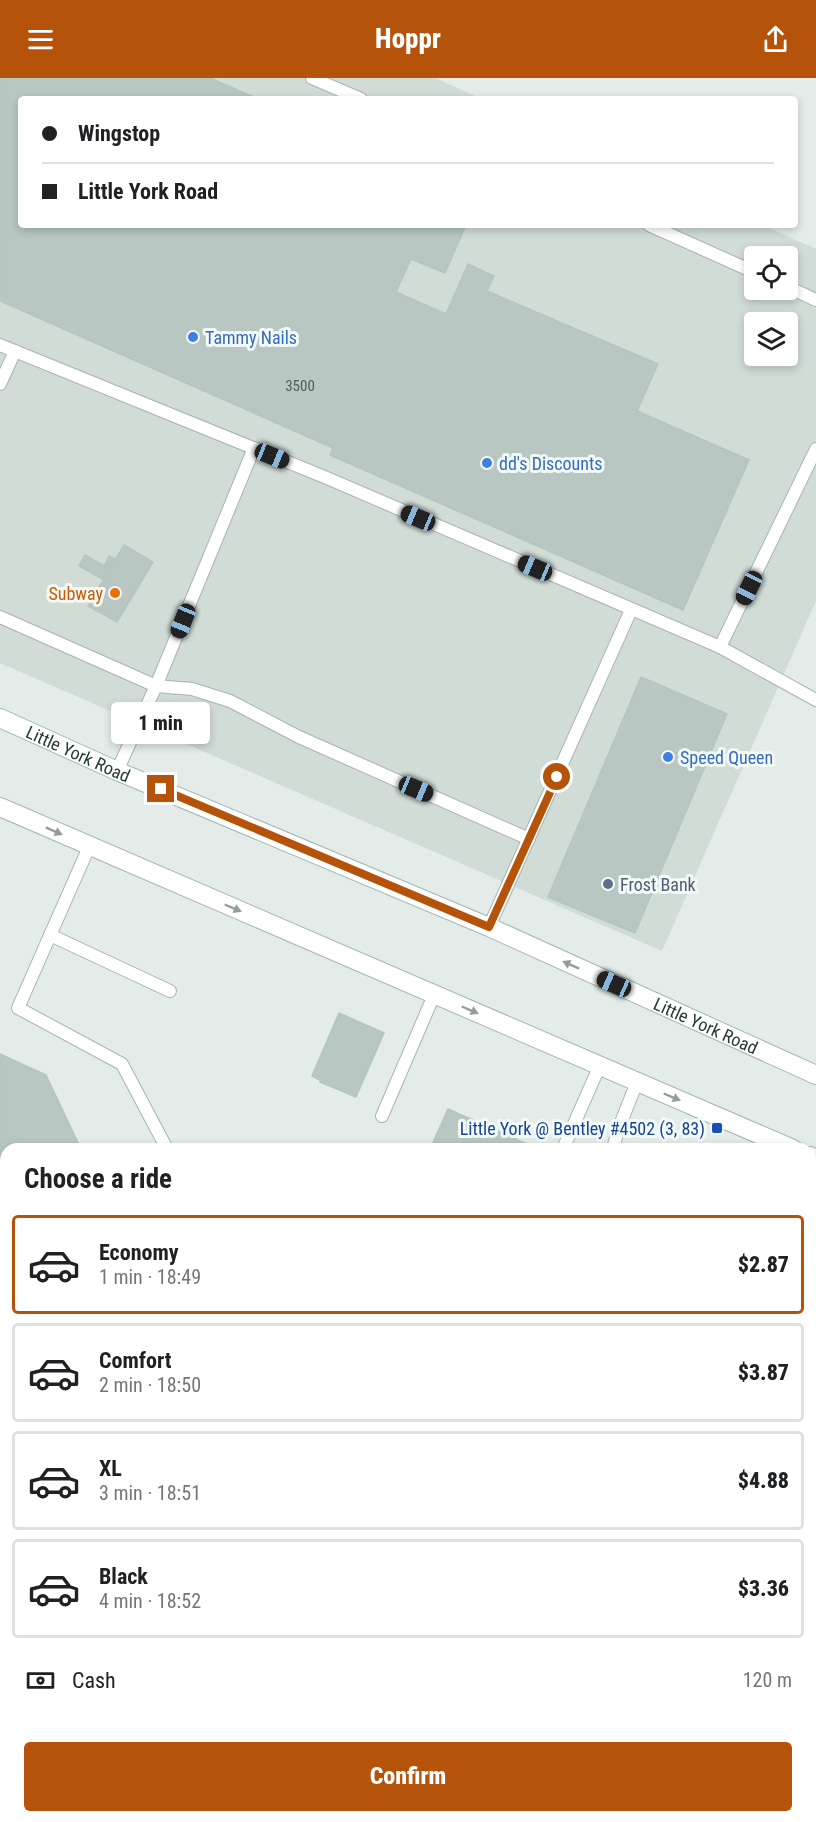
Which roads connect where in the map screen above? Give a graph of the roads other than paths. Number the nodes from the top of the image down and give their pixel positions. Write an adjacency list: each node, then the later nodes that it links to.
1 (312, 78): 2 (lane)
2 (354, 96)
3 (656, 228): 4 (lane)
4 (744, 268)
5 (798, 292): 6 (lane)
6 (816, 300)
7 (0, 345): 8 (lane)
8 (15, 351): 9 (lane); 10 (lane)
9 (0, 384)
10 (254, 448): 12 (lane); 15 (lane)
11 (816, 449): 14 (lane)
12 (631, 610): 14 (lane); 20 (lane)
13 (0, 617): 15 (lane)
14 (720, 647): 16 (lane)
15 (156, 686): 18 (lane); 20 (lane)
16 (816, 700)
17 (0, 718): 18 (main road, Little York Road)
18 (117, 771): 22 (main road, Little York Road)
19 (0, 807): 21 (main road, one-way to 21)
20 (529, 839): 22 (lane)
21 (89, 846): 23 (lane); 25 (main road, one-way to 25)
22 (489, 927): 27 (main road, Little York Road, one-way to 22)
23 (50, 935): 24 (lane); 30 (lane)
24 (170, 991)
25 (434, 995): 26 (main road, one-way to 26); 29 (lane)
26 (600, 1065): 28 (main road); 31 (lane)
27 (816, 1075)
28 (637, 1082): 32 (lane); 33 (main road, one-way to 33)
29 (382, 1116)
30 (164, 1143)
31 (566, 1143)
32 (615, 1143)
33 (779, 1143)

